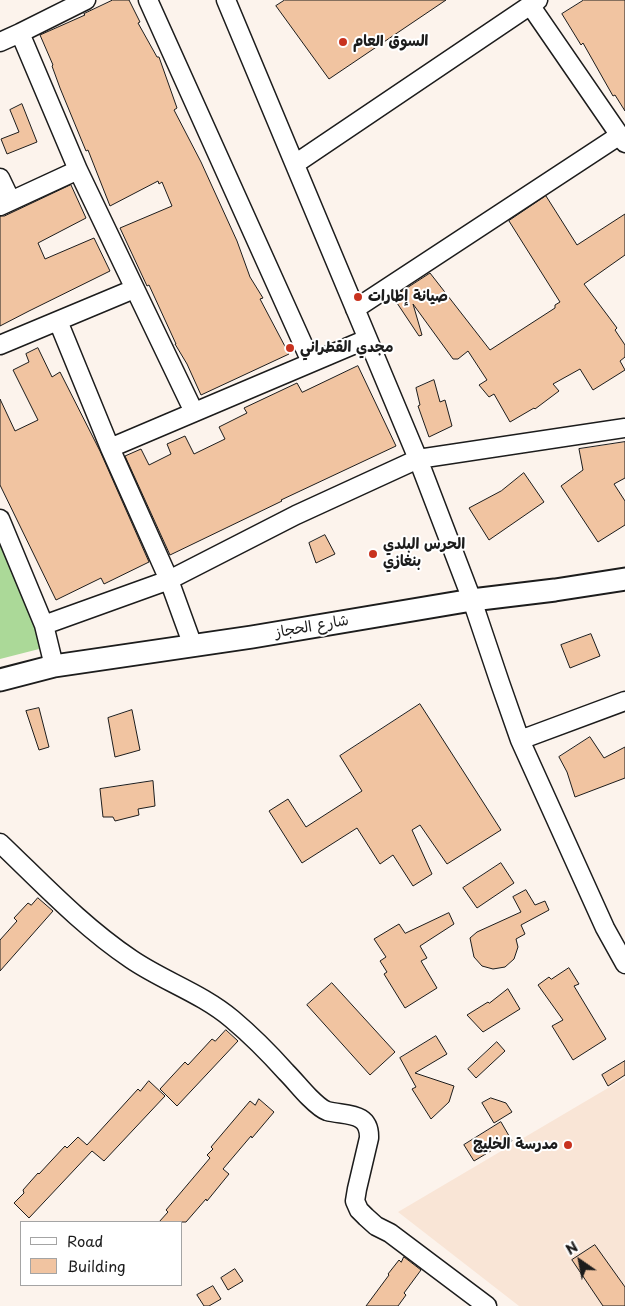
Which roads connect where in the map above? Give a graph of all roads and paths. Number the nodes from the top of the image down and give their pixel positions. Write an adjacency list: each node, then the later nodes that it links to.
1 (86, 0): 5 (street)
2 (148, 0): 17 (street)
3 (226, 0): 8 (street)
4 (534, 2): 7 (street); 8 (street)
5 (20, 33): 6 (street); 9 (street)
6 (0, 42)
7 (622, 139): 13 (street)
8 (294, 164): 13 (street)
9 (78, 170): 11 (street); 12 (street)
10 (0, 178): 11 (street)
11 (6, 204)
12 (134, 289): 14 (street); 18 (street)
13 (355, 309): 15 (street)
14 (58, 321): 16 (street); 20 (street)
15 (367, 339): 17 (street); 21 (street)
16 (0, 345)
17 (311, 362): 18 (street)
18 (194, 412): 20 (street)
19 (625, 428): 21 (street)
20 (110, 448): 24 (street)
21 (418, 459): 24 (street); 25 (street)
22 (0, 519): 26 (street)
23 (625, 579): 25 (main road, شارع الحجاز)
24 (169, 580): 26 (street); 27 (street)
25 (472, 600): 27 (main road, شارع الحجاز); 31 (street)
26 (44, 625): 28 (street)
27 (193, 646): 28 (main road, شارع الحجاز)
28 (54, 666): 29 (main road, شارع الحجاز)
29 (0, 680)
30 (625, 701): 31 (street)
31 (520, 740): 33 (street)
32 (0, 843): 34 (street)
33 (625, 964)
34 (486, 1306)

